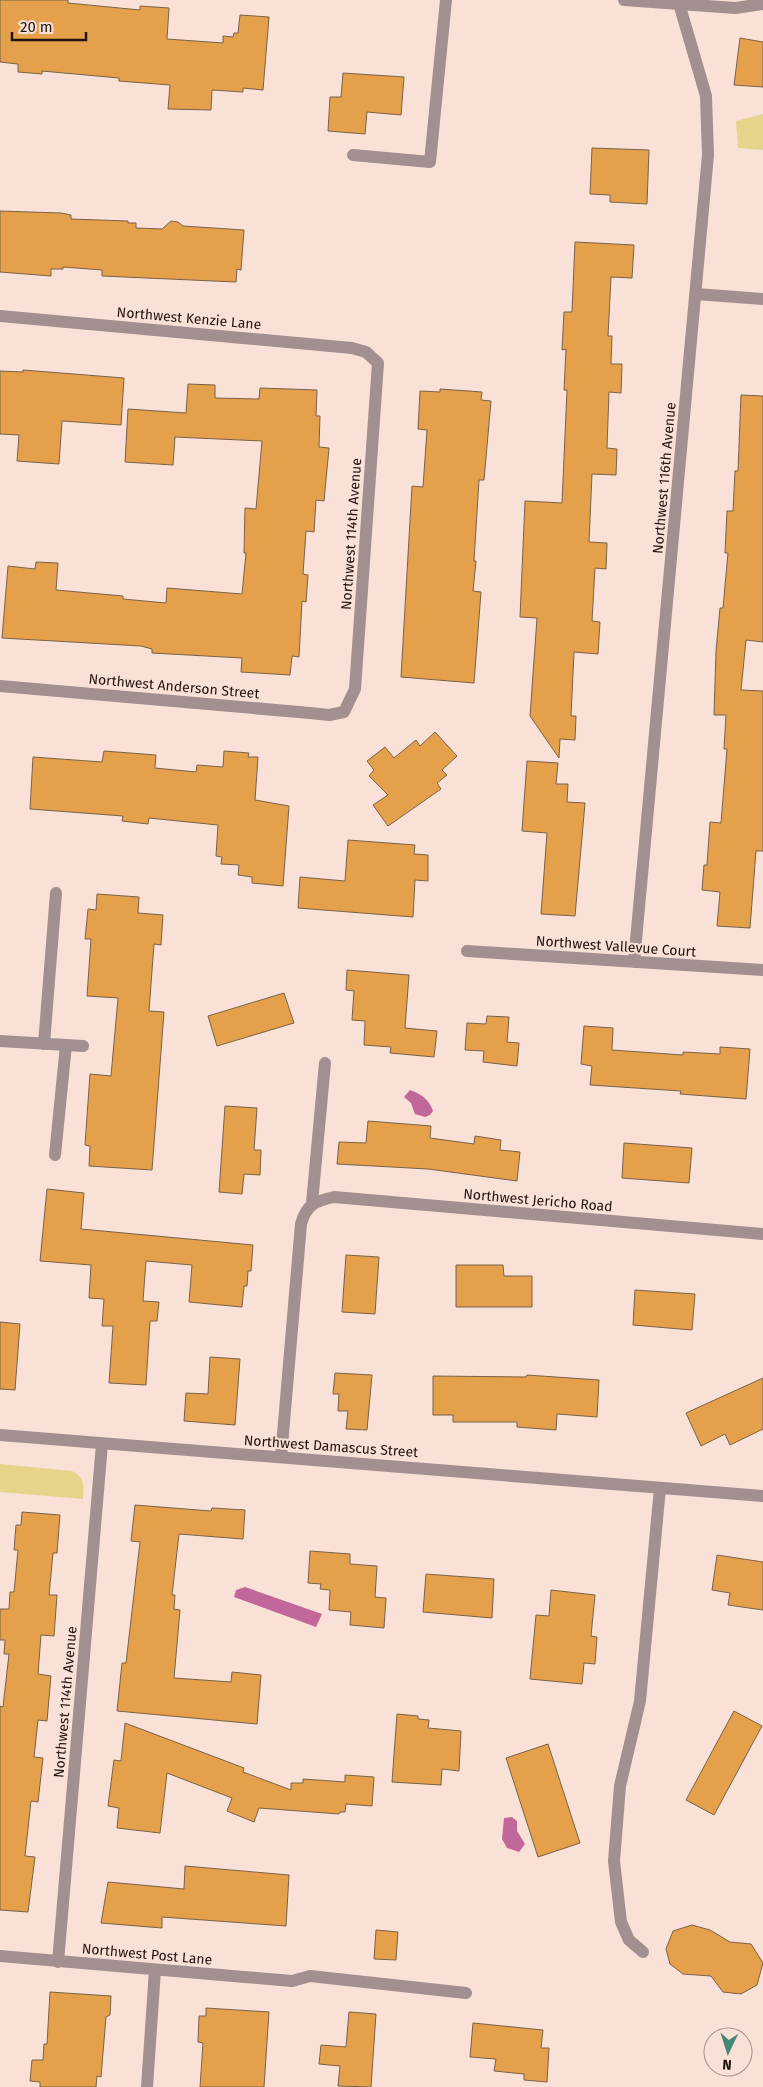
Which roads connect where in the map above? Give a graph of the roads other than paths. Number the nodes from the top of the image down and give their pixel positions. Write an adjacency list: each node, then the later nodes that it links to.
1 (446, 0): 5 (street)
2 (624, 0): 3 (street)
3 (679, 2): 4 (street); 6 (street, Northwest 116th Avenue)
4 (763, 4)
5 (353, 155)
6 (696, 294): 7 (street); 14 (street, Northwest 116th Avenue)
7 (763, 299)
8 (0, 316): 9 (street, Northwest Kenzie Lane)
9 (374, 357): 11 (street, Northwest 114th Avenue)
10 (0, 686): 11 (street, Northwest Anderson Street)
11 (344, 712)
12 (56, 893): 17 (street)
13 (467, 951): 14 (street, Northwest Vallevue Court)
14 (634, 962): 15 (street, Northwest Vallevue Court)
15 (763, 970)
16 (0, 1041): 17 (street)
17 (44, 1044): 18 (street)
18 (66, 1045): 19 (street); 21 (street)
19 (83, 1046)
20 (325, 1063): 22 (street)
21 (55, 1155)
22 (312, 1203): 23 (street, Northwest Jericho Road); 26 (street)
23 (763, 1234)
24 (0, 1435): 25 (street, Northwest Damascus Street)
25 (102, 1444): 26 (street, Northwest Damascus Street); 31 (street, Northwest 114th Avenue)
26 (281, 1457): 27 (street, Northwest Damascus Street)
27 (660, 1488): 28 (street, Northwest Damascus Street); 29 (street)
28 (763, 1496)
29 (643, 1952)
30 (0, 1956): 31 (street, Northwest Post Lane)
31 (58, 1962): 32 (street, Northwest Post Lane)
32 (156, 1970): 33 (street, Northwest Post Lane); 34 (street)
33 (466, 1993)
34 (147, 2087)

